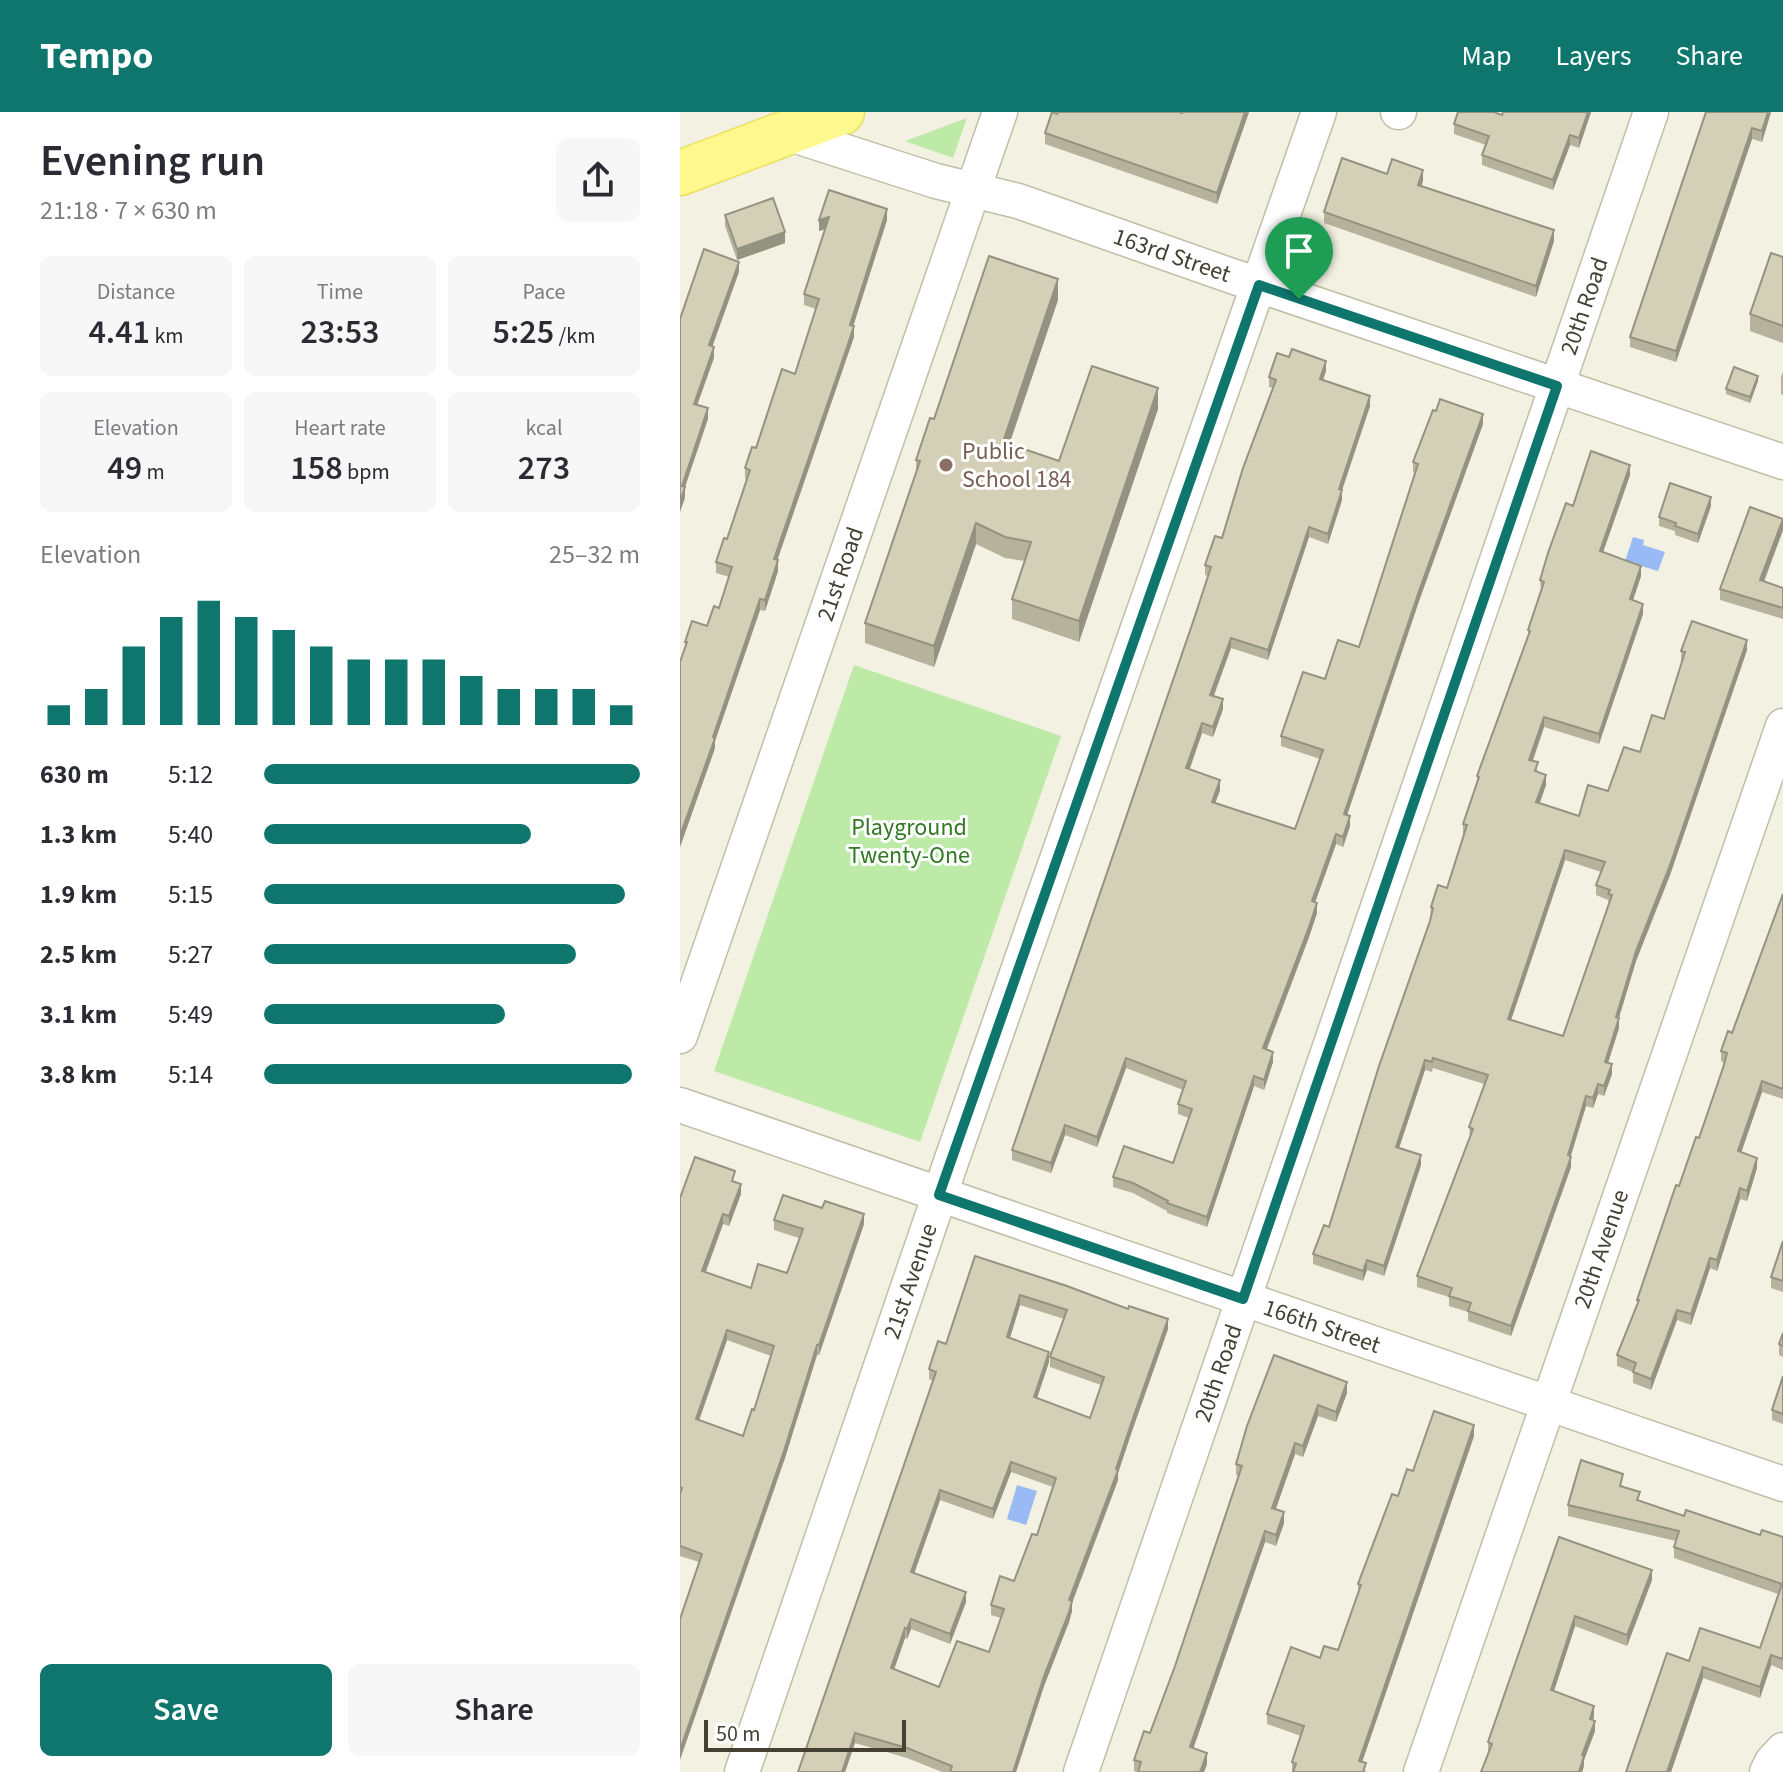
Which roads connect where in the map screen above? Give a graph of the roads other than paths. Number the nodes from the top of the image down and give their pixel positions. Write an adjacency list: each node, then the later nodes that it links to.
1 (842, 112): 5 (main road)
2 (1000, 112): 7 (street, 21st Road)
3 (1319, 112): 8 (street, 21st Avenue)
4 (1651, 112): 9 (street, 20th Road)
5 (795, 123): 6 (main road); 7 (street, 163rd Street)
6 (680, 173)
7 (973, 190): 8 (street, 163rd Street); 12 (street, 21st Road)
8 (1259, 285): 9 (street, 163rd Street); 14 (street, 21st Avenue)
9 (1557, 386): 10 (street, 163rd Street); 15 (street, 20th Road)
10 (1783, 462)
11 (1783, 726): 16 (street, 20th Avenue)
12 (680, 1036)
13 (680, 1105): 14 (street, 166th Street)
14 (939, 1195): 15 (street, 166th Street); 19 (street, 21st Avenue)
15 (1243, 1299): 16 (street, 166th Street); 20 (street, 20th Road)
16 (1547, 1403): 17 (street, 166th Street); 21 (street, 20th Avenue)
17 (1783, 1484)
18 (1783, 1750): 22 (street)
19 (742, 1772)
20 (1081, 1772)
21 (1421, 1772)
22 (1767, 1772)

